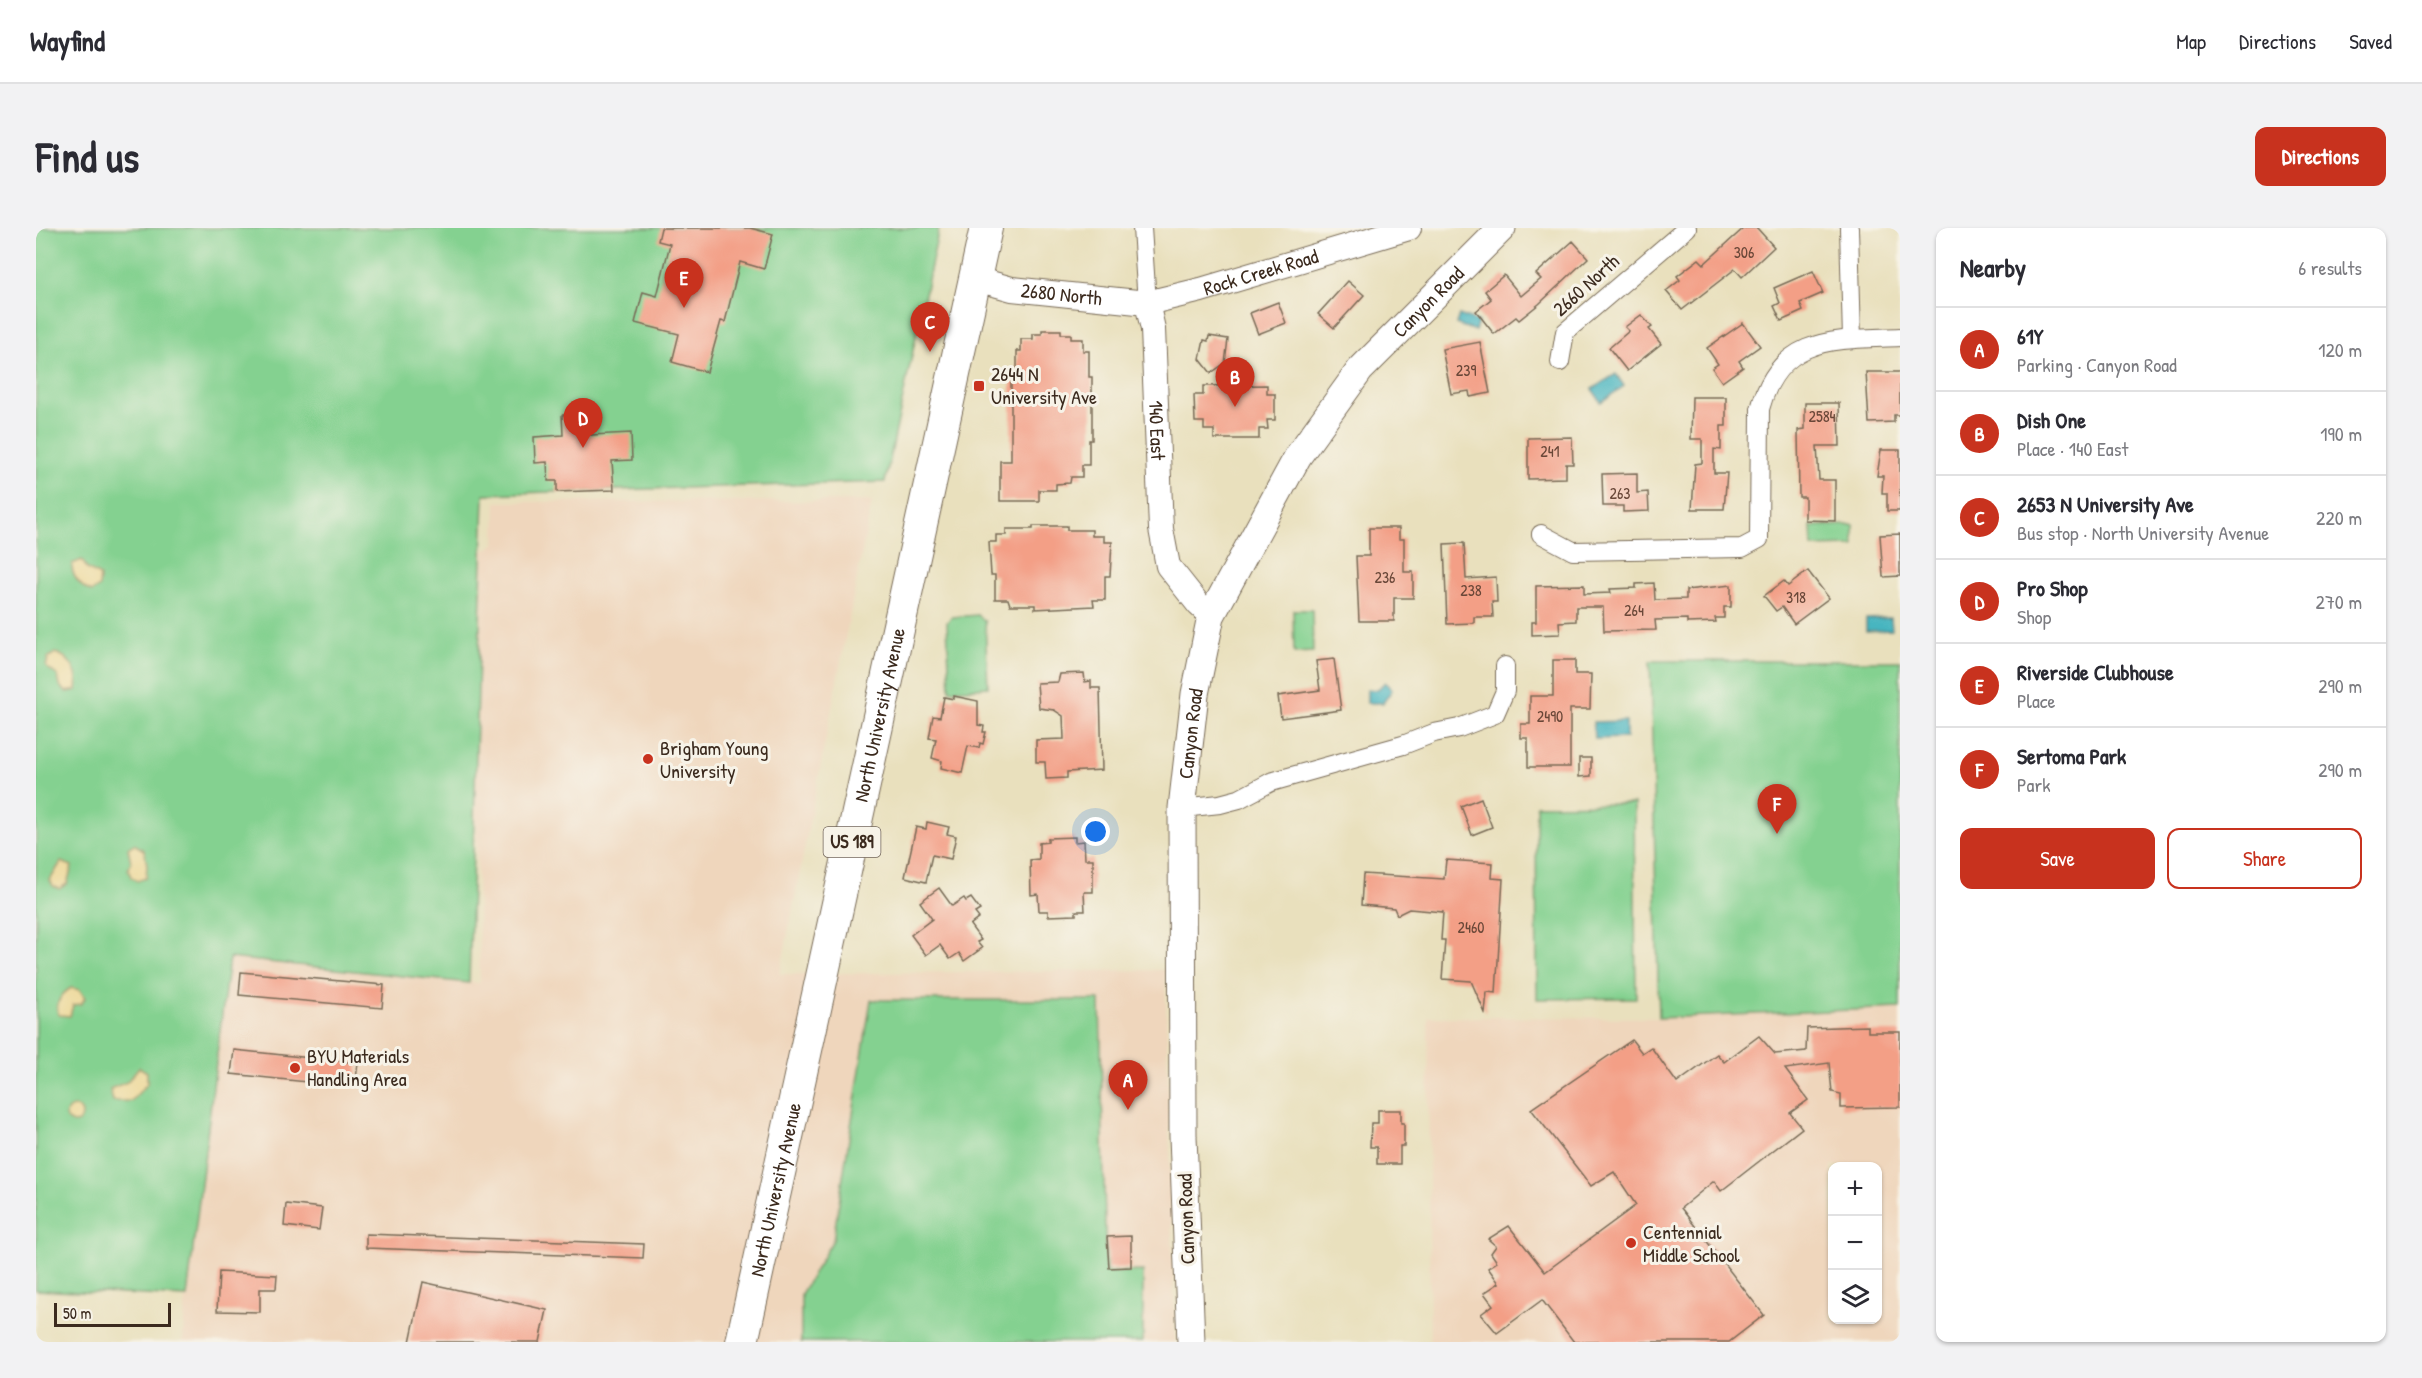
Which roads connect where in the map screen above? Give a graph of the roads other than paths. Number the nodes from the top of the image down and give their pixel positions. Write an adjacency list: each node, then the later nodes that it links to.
1 (986, 228): 7 (highway, North University Avenue / US 189)
2 (1142, 228): 8 (street, 140 East)
3 (1409, 228): 8 (street, Rock Creek Road)
4 (1502, 228): 13 (main road, Canyon Road)
5 (1687, 228): 11 (street, 2660 North)
6 (1849, 228): 10 (street)
7 (976, 279): 8 (street, 2680 North); 16 (highway, North University Avenue / US 189)
8 (1147, 303): 13 (street, 140 East)
9 (1900, 337): 10 (street)
10 (1852, 339): 12 (street)
11 (1560, 362)
12 (1541, 534)
13 (1211, 616): 15 (main road, Canyon Road)
14 (1505, 666): 15 (street)
15 (1182, 808): 17 (main road, Canyon Road)
16 (742, 1342)
17 (1191, 1342)

